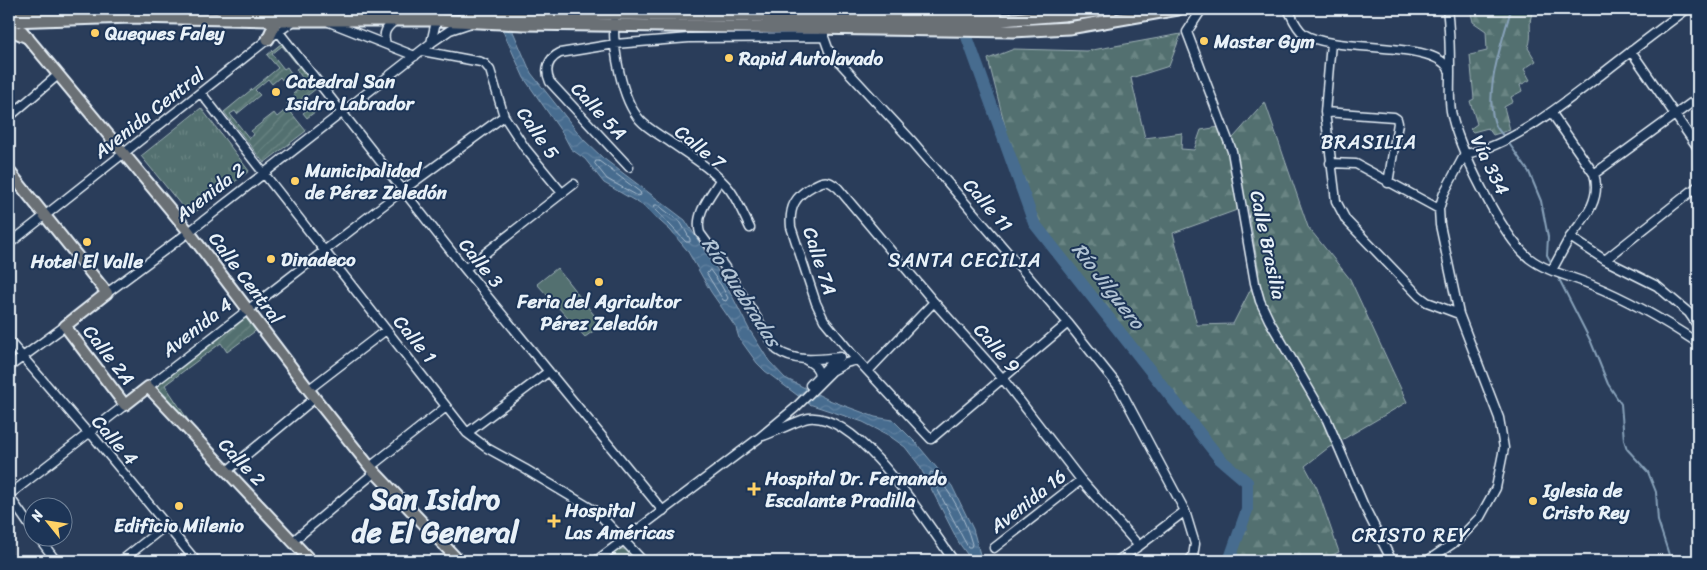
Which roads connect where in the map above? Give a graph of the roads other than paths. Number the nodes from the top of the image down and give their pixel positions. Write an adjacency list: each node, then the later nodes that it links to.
1 (35, 9): 2 (highway); 17 (highway)
2 (57, 9)
3 (221, 9): 4 (highway)
4 (309, 9): 12 (highway); 15 (street, Avenida Central)
5 (1112, 9): 22 (highway)
6 (1178, 9): 22 (highway)
7 (1202, 9): 117 (street, Calle Brasilia)
8 (1288, 9): 26 (street)
9 (1447, 9): 32 (street, Vía 334)
10 (1687, 9): 30 (street)
11 (9, 10): 17 (highway)
12 (343, 10): 13 (highway)
13 (437, 17): 20 (highway); 21 (highway); 27 (street)
14 (776, 18): 16 (highway); 22 (highway)
15 (296, 19): 18 (highway); 19 (highway); 23 (street, Avenida Central)
16 (614, 19): 21 (highway); 29 (street, Calle 7)
17 (12, 20): 18 (highway); 24 (highway)
18 (268, 20): 25 (highway)
19 (323, 20): 20 (highway); 28 (street, Calle 5)
20 (396, 20): 28 (street)
21 (484, 20): 27 (street, Avenida 2)
22 (824, 28): 29 (street); 71 (street, Calle 11)
23 (278, 31): 25 (street, Avenida Central); 36 (street, Calle 3)
24 (27, 37): 33 (main road, Calle Central)
25 (268, 39): 34 (street, Avenida Central)
26 (1331, 42): 32 (street); 37 (street)
27 (431, 43): 31 (street, Avenida 2)
28 (386, 44): 31 (street, Calle 5)
29 (615, 44): 46 (street, Calle 5A); 50 (street, Calle 7)
30 (1631, 51): 38 (street); 39 (street)
31 (418, 53): 36 (street, Avenida 2); 40 (street, Calle 5)
32 (1450, 72): 44 (street, Vía 334)
33 (58, 75): 41 (street); 43 (main road, Calle Central)
34 (201, 93): 43 (street, Avenida Central); 48 (street, Calle 1)
35 (1698, 98): 39 (street)
36 (343, 112): 48 (street, Avenida 2); 55 (street, Calle 3)
37 (1325, 112): 45 (street); 52 (street)
38 (1552, 112): 44 (street); 49 (street)
39 (1675, 115): 42 (street); 49 (street)
40 (504, 116): 55 (street, Avenida 4); 56 (street, Calle 5)
41 (9, 117)
42 (1698, 148)
43 (123, 153): 58 (street, Avenida Central); 60 (main road, Calle Central)
44 (1465, 154): 57 (street); 66 (street, Vía 334)
45 (1330, 163): 52 (street); 70 (street)
46 (629, 167)
47 (9, 171): 58 (main road)
48 (263, 172): 60 (street, Avenida 2); 63 (street, Calle 1)
49 (1594, 174): 61 (street)
50 (720, 180): 59 (street); 80 (street, Calle 7)
51 (821, 182): 68 (street, Calle 9); 77 (street, Calle 7A)
52 (1388, 182): 57 (street)
53 (574, 184): 56 (street)
54 (1698, 186): 64 (street)
55 (403, 190): 63 (street, Avenida 4); 65 (street, Calle 3)
56 (562, 193): 65 (street)
57 (1439, 209): 70 (street)
58 (45, 215): 62 (street, Avenida Central); 67 (main road)
59 (750, 228)
60 (189, 232): 67 (street, Avenida 2); 69 (main road, Calle Central)
61 (1570, 237): 64 (street); 66 (street)
62 (9, 244)
63 (324, 251): 69 (street, Avenida 4); 74 (street, Calle 1)
64 (1605, 260): 73 (street)
65 (464, 269): 84 (street, Calle 3)
66 (1552, 270): 76 (street, Vía 334)
67 (107, 292): 72 (main road, Avenida 2)
68 (934, 302): 83 (street); 85 (street, Calle 9)
69 (249, 309): 87 (street, Avenida 4); 88 (main road, Calle Central)
70 (1459, 314): 118 (street)
71 (1068, 323): 85 (street); 99 (street, Calle 11)
72 (65, 326): 78 (street, Avenida 2); 89 (main road, Calle 2A)
73 (1698, 326)
74 (386, 330): 88 (street); 90 (street, Calle 1)
75 (9, 340): 78 (street, Calle 4)
76 (1698, 343)
77 (851, 353): 79 (street); 81 (street)
78 (23, 357): 82 (street, Avenida 2); 91 (street, Calle 4)
79 (840, 357): 80 (street, Calle 7); 86 (street)
80 (806, 360): 86 (street)
81 (857, 360): 83 (street); 86 (street)
82 (9, 367)
83 (869, 370): 85 (street)
84 (548, 372): 92 (street); 98 (street, Calle 3)
85 (1003, 379): 96 (street, Calle 9)
86 (817, 380): 93 (street)
87 (148, 387): 89 (main road, Avenida 4); 95 (main road, Calle 2)
88 (312, 394): 94 (main road, Calle Central); 95 (street)
89 (126, 405): 91 (street, Avenida 4)
90 (446, 407): 92 (street, Calle 1); 94 (street)
91 (88, 433): 97 (street, Avenida 4); 101 (street, Calle 4)
92 (467, 433): 102 (street, Calle 1)
93 (759, 438): 98 (street); 114 (street)
94 (372, 470): 103 (street); 111 (main road, Calle Central)
95 (226, 471): 103 (main road, Calle 2)
96 (1081, 480): 104 (street, Calle 9); 106 (street, Avenida 16)
97 (9, 496): 100 (street)
98 (663, 511): 102 (street)
99 (1185, 511): 104 (street); 116 (street, Calle 11)
100 (22, 515)
101 (165, 526): 108 (street); 109 (street, Calle 4)
102 (624, 541): 112 (street); 113 (street, Calle 1)
103 (292, 542): 110 (main road, Calle 2)
104 (1139, 546): 115 (street)
105 (46, 548): 107 (street)
106 (994, 548)
107 (56, 561)
108 (121, 561)
109 (196, 561)
110 (311, 561)
111 (459, 561)
112 (596, 561)
113 (643, 561)
114 (954, 561)
115 (1117, 561)
116 (1189, 561)
117 (1392, 561)
118 (1427, 561)

